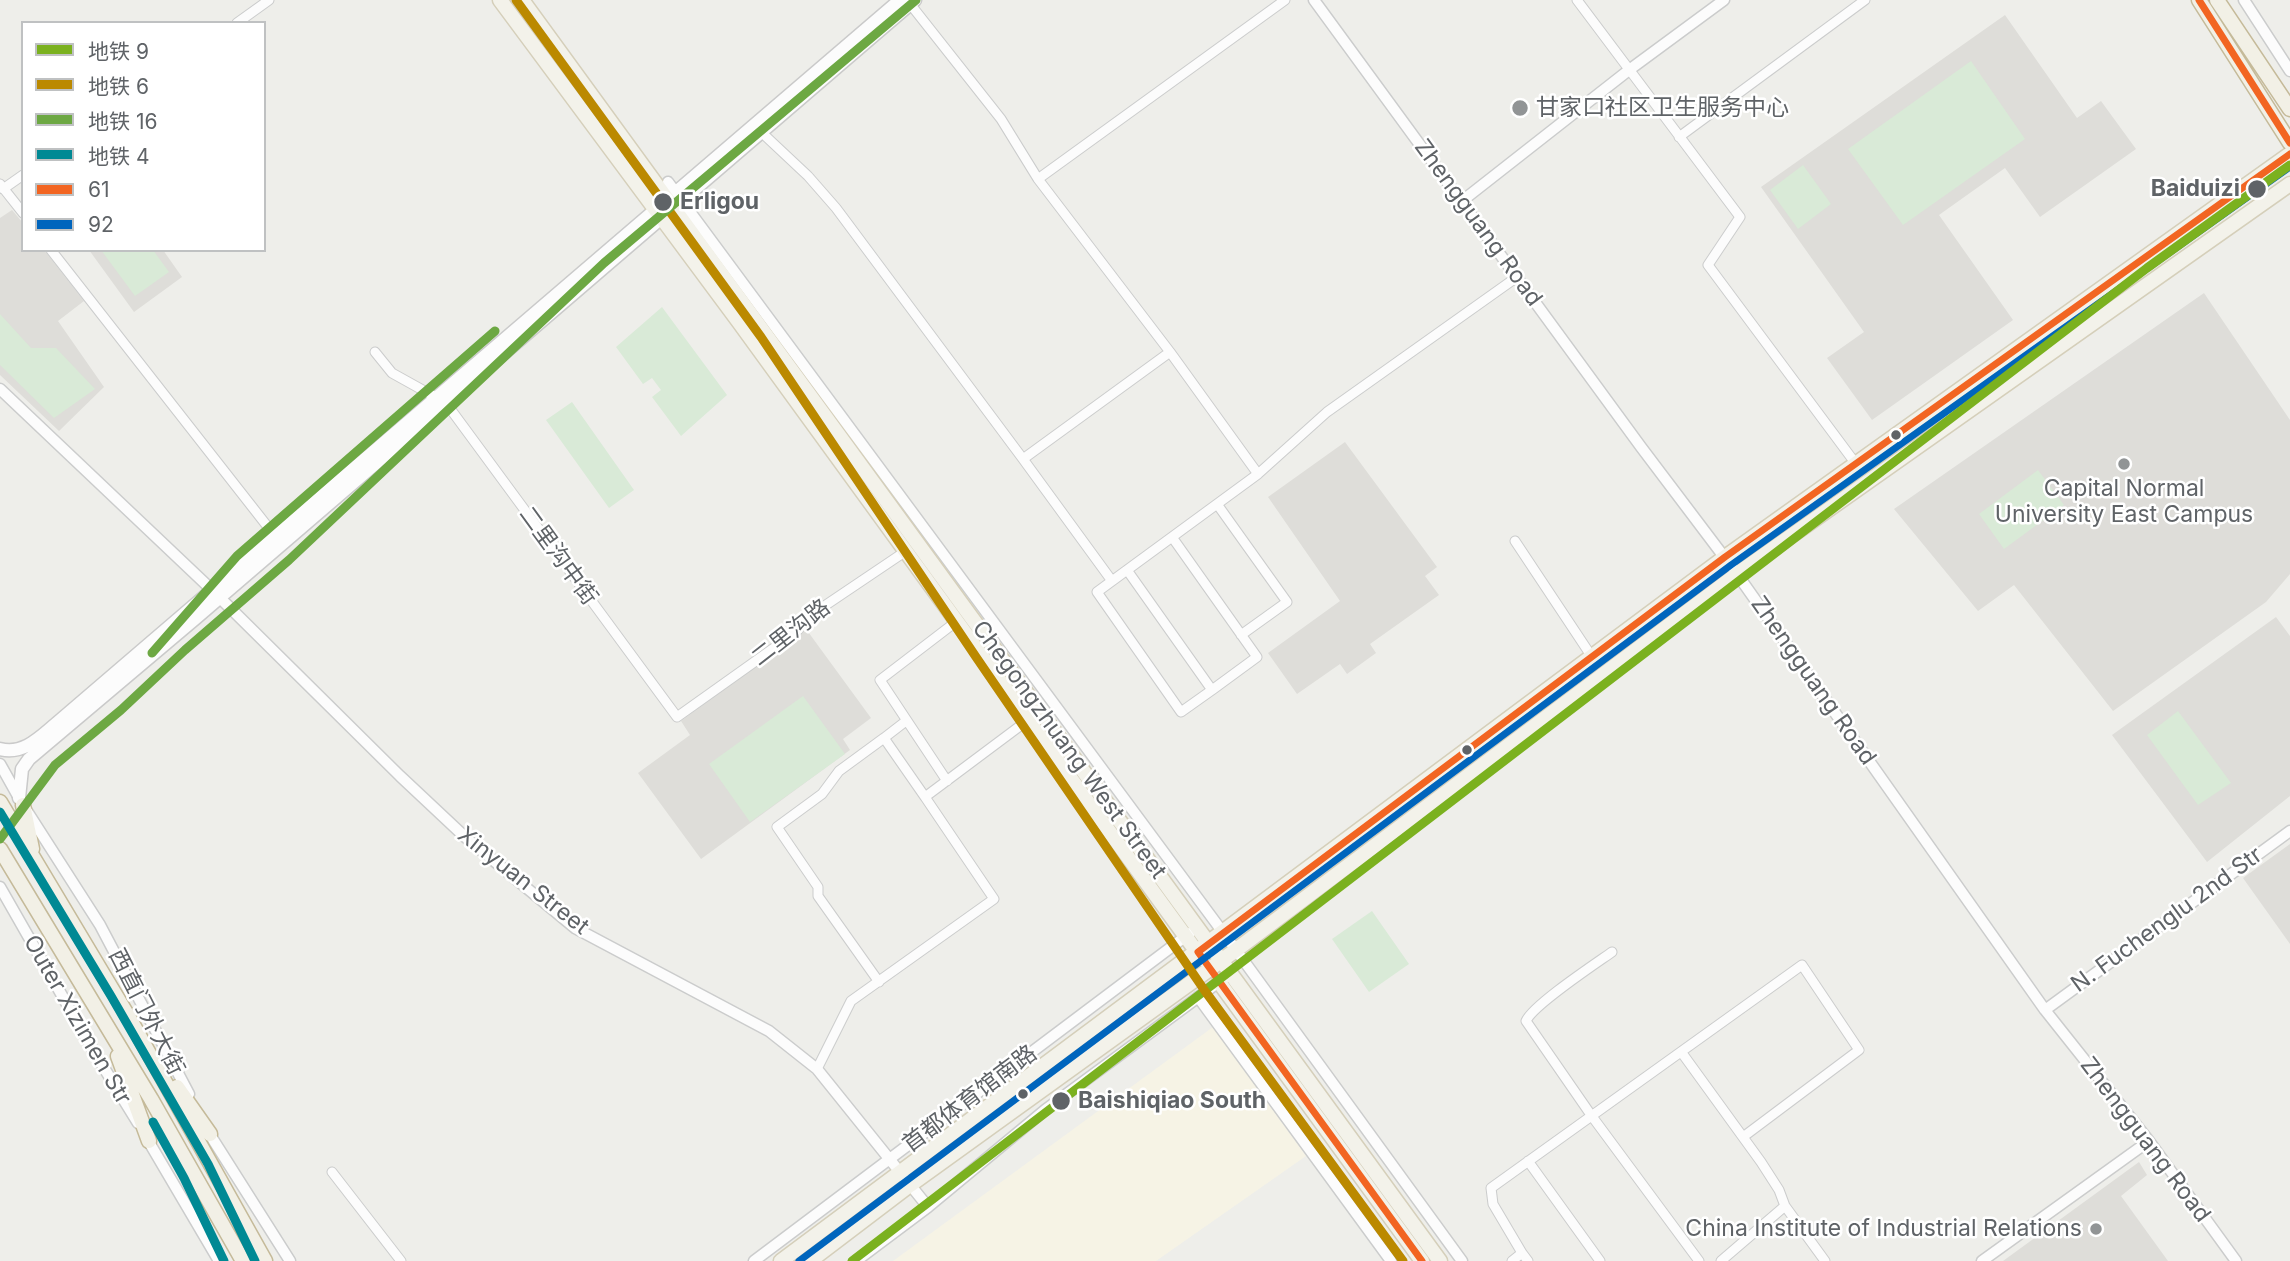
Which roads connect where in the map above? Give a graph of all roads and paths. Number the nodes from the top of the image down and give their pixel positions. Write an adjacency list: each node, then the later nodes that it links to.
1 (269, 0): 13 (street)
2 (500, 0): 25 (main road)
3 (522, 0): 25 (main road)
4 (1285, 0): 22 (street)
5 (1314, 0): 26 (street, Zhengguang Road)
6 (1577, 0): 14 (street)
7 (1724, 0): 14 (street)
8 (1865, 0): 18 (street)
9 (2199, 0): 19 (highway)
10 (2217, 0): 16 (highway)
11 (2245, 0): 15 (street)
12 (910, 3): 17 (main road); 22 (street)
13 (240, 21)
14 (1629, 70): 18 (street); 26 (street)
15 (2290, 71)
16 (2290, 109)
17 (757, 129): 25 (main road); 36 (street)
18 (1679, 137): 37 (street)
19 (2290, 143)
20 (2290, 154): 37 (main road, 首都体育馆南路)
21 (21, 176): 24 (street)
22 (1038, 179): 33 (street)
23 (2290, 184): 46 (main road, 首都体育馆南路)
24 (2, 187): 27 (street)
25 (669, 201): 30 (street); 31 (main road, Chegongzhuang West Street); 35 (main road); 43 (main road, Chegongzhuang West Street)
26 (1462, 201): 29 (street, Zhengguang Road)
27 (21, 211)
28 (53, 252): 40 (street)
29 (1517, 276): 38 (street); 44 (street, Zhengguang Road)
30 (764, 311): 31 (main road); 68 (street)
31 (771, 341): 67 (main road, Chegongzhuang West Street)
32 (375, 352): 35 (street)
33 (1170, 352): 36 (street); 38 (street)
34 (0, 389): 48 (street, Xinyuan Street)
35 (442, 401): 40 (main road); 48 (main road); 53 (street, 二里沟中街)
36 (1023, 459): 47 (street)
37 (1856, 464): 44 (main road, 首都体育馆南路)
38 (1258, 474): 39 (street)
39 (1217, 504): 41 (street); 50 (street)
40 (275, 536): 48 (main road)
41 (1172, 537): 45 (street); 50 (street)
42 (1515, 541): 51 (street)
43 (906, 551): 49 (main road, Chegongzhuang West Street); 53 (street, 二里沟路)
44 (1725, 557): 46 (street, Zhengguang Road); 51 (main road, 首都体育馆南路)
45 (1127, 570): 47 (street); 52 (street)
46 (1737, 574): 70 (main road, 首都体育馆南路); 76 (street, Zhengguang Road)
47 (1112, 581): 52 (street)
48 (216, 594): 57 (main road); 61 (main road); 80 (street, Xinyuan Street)
49 (957, 621): 54 (main road, Chegongzhuang West Street); 55 (street)
50 (1241, 635): 52 (street)
51 (1592, 657): 68 (main road, 首都体育馆南路)
52 (1212, 690)
53 (677, 717)
54 (1028, 720): 59 (street); 67 (main road, Chegongzhuang West Street)
55 (906, 721): 56 (street); 59 (street)
56 (884, 738): 60 (street); 74 (street)
57 (0, 749)
58 (0, 764): 61 (street, 西直门外大街)
59 (947, 781): 60 (street)
60 (925, 797): 74 (street)
61 (21, 801): 65 (highway); 82 (street, 西直门外大街)
62 (0, 802): 65 (highway)
63 (2290, 831): 76 (street, N. Fuchenglu 2nd Str)
64 (0, 849): 78 (highway)
65 (35, 861): 77 (highway)
66 (0, 887): 84 (street, Outer Xizimen Str)
67 (1192, 932): 69 (main road); 86 (street, 首都体育馆南路)
68 (1223, 933): 69 (main road, 首都体育馆南路); 70 (street)
69 (1203, 948): 72 (main road); 89 (main road, 首都体育馆南路)
70 (1236, 950): 72 (main road, 首都体育馆南路); 106 (street)
71 (1612, 951): 81 (street)
72 (1216, 964): 73 (main road); 90 (main road, 首都体育馆南路)
73 (1225, 977): 75 (street); 104 (main road); 105 (main road)
74 (879, 982): 80 (street)
75 (1198, 997): 92 (street); 103 (street)
76 (2045, 1010): 85 (street, Zhengguang Road)
77 (128, 1016): 82 (highway); 96 (highway)
78 (107, 1025): 84 (highway); 95 (highway)
79 (1682, 1053): 81 (street); 83 (street); 83 (street)
80 (817, 1069): 86 (street, Xinyuan Street)
81 (1591, 1115): 87 (street); 109 (street)
82 (210, 1134): 97 (street, 西直门外大街)
83 (1743, 1137): 91 (street)
84 (149, 1140): 94 (street, Outer Xizimen Str)
85 (2149, 1141): 112 (street); 113 (street, Zhengguang Road)
86 (891, 1159): 89 (street, Xinyuan Street); 99 (street, 首都体育馆南路)
87 (1528, 1161): 93 (street); 108 (street)
88 (332, 1172): 98 (street)
89 (901, 1172): 90 (street, Xinyuan Street); 100 (main road, 首都体育馆南路)
90 (910, 1185): 92 (street, Xinyuan Street); 101 (main road, 首都体育馆南路)
91 (1785, 1206): 110 (street); 111 (street)
92 (928, 1207): 102 (street)
93 (1525, 1257): 107 (street)
94 (219, 1261)
95 (243, 1261)
96 (265, 1261)
97 (290, 1261)
98 (401, 1261)
99 (754, 1261)
100 (781, 1261)
101 (810, 1261)
102 (856, 1261)
103 (1391, 1261)
104 (1422, 1261)
105 (1440, 1261)
106 (1462, 1261)
107 (1512, 1261)
108 (1600, 1261)
109 (1699, 1261)
110 (1721, 1261)
111 (1825, 1261)
112 (1982, 1261)
113 (2236, 1261)

